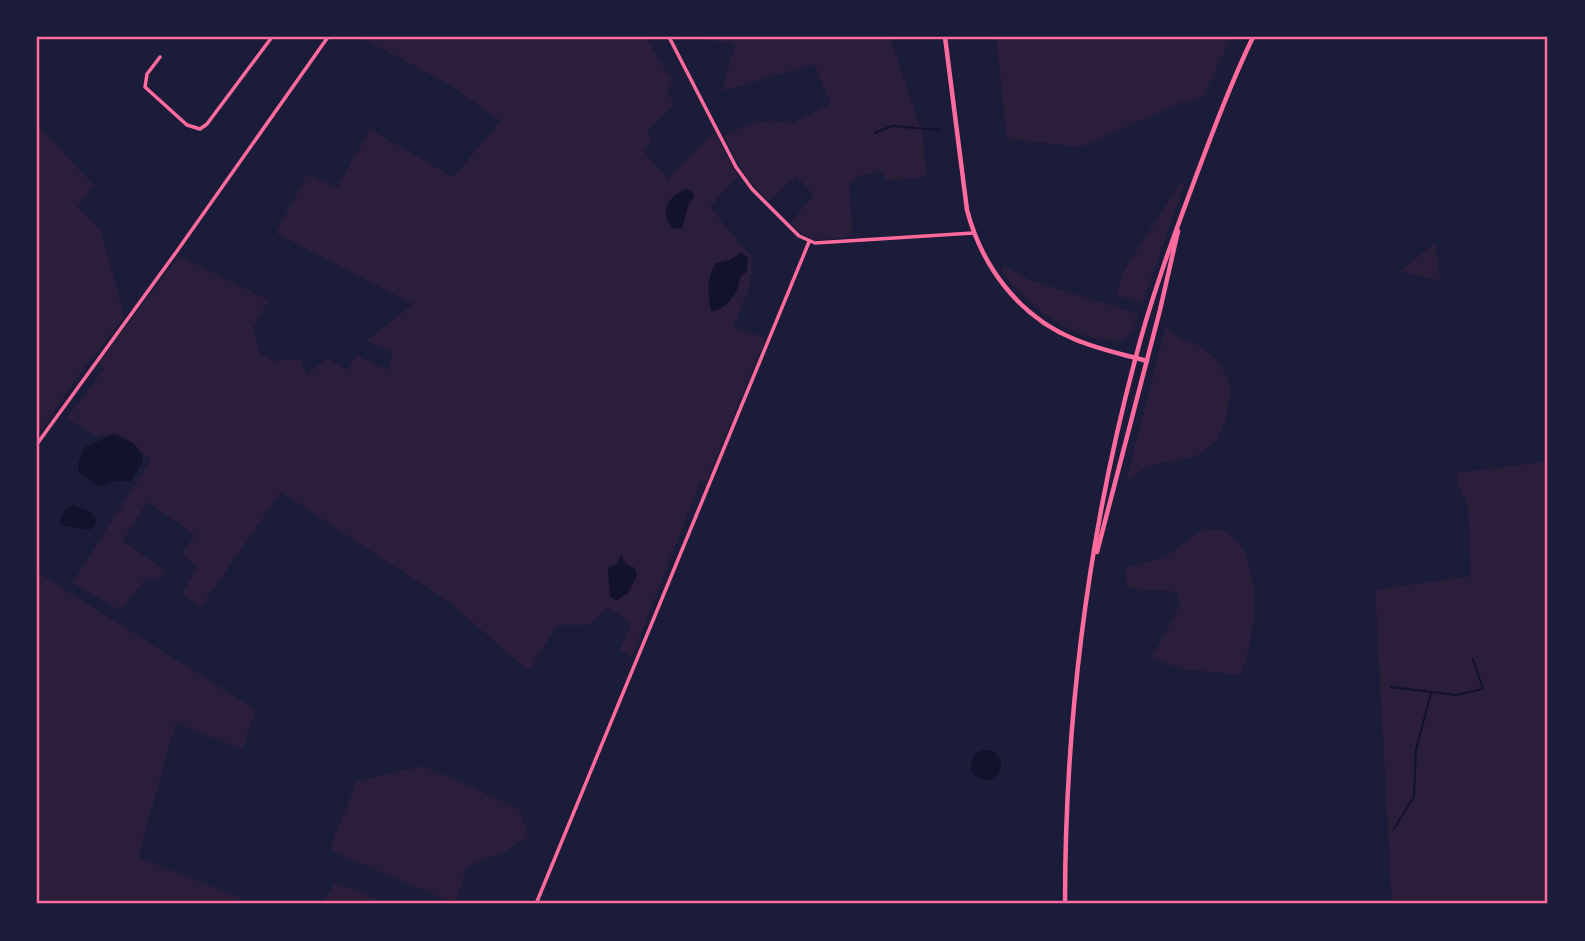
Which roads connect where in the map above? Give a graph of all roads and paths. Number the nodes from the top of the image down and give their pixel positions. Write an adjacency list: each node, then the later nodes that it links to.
1 (272, 37): 6 (street)
2 (328, 37): 12 (street)
3 (669, 37): 9 (street)
4 (946, 37): 8 (main road)
5 (1253, 37): 7 (main road)
6 (160, 58)
7 (1184, 207): 10 (main road); 11 (main road)
8 (973, 233): 9 (street); 10 (main road)
9 (809, 242): 14 (street)
10 (1135, 358): 11 (main road); 13 (main road)
11 (1147, 361): 13 (main road)
12 (37, 444)
13 (1091, 576): 15 (main road)
14 (536, 904)
15 (1065, 904)

